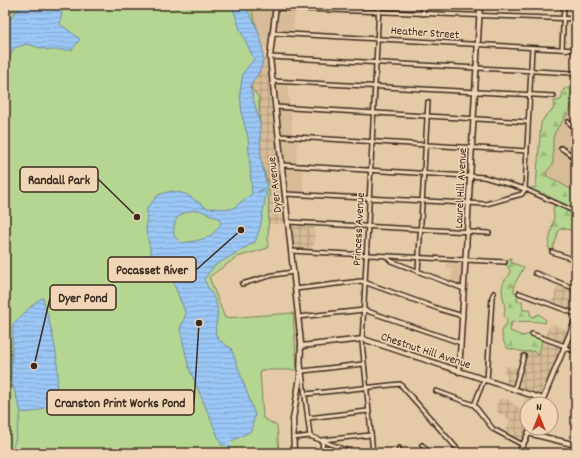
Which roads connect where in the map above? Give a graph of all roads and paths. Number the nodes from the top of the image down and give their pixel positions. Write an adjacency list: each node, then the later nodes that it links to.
1 (379, 5): 6 (street, Princess Avenue)
2 (424, 5): 7 (street)
3 (480, 5): 8 (street, Laurel Hill Avenue)
4 (564, 5): 9 (street)
5 (276, 7): 6 (street); 11 (street, Dyer Avenue)
6 (379, 12): 7 (street); 12 (street, Princess Avenue)
7 (423, 14): 8 (street)
8 (479, 16): 9 (street); 13 (street, Laurel Hill Avenue)
9 (564, 19): 10 (street); 15 (street)
10 (576, 19)
11 (272, 33): 12 (street, Heather Street); 17 (street, Dyer Avenue)
12 (377, 38): 13 (street, Heather Street); 18 (street, Princess Avenue)
13 (478, 45): 14 (street, Heather Street); 19 (street, Laurel Hill Avenue)
14 (532, 48): 15 (street, Heather Street); 20 (street)
15 (562, 49): 16 (street, Heather Street)
16 (576, 50)
17 (270, 57): 18 (street); 22 (street, Dyer Avenue)
18 (376, 63): 19 (street); 23 (street, Princess Avenue)
19 (477, 69): 20 (street); 24 (street, Laurel Hill Avenue)
20 (531, 72): 21 (street); 25 (street)
21 (572, 73)
22 (272, 81): 23 (street); 28 (street, Dyer Avenue)
23 (375, 87): 24 (street); 29 (street, Princess Avenue)
24 (476, 93): 25 (street); 31 (street, Laurel Hill Avenue)
25 (530, 95): 26 (street); 32 (street)
26 (554, 96)
27 (428, 102): 30 (street)
28 (275, 107): 29 (street); 35 (street, Dyer Avenue)
29 (373, 113): 30 (street); 36 (street, Princess Avenue)
30 (428, 116): 31 (street); 37 (street)
31 (474, 119): 32 (street); 38 (street, Laurel Hill Avenue)
32 (528, 122): 40 (street)
33 (568, 122): 34 (street)
34 (576, 128)
35 (278, 136): 36 (street); 42 (street, Dyer Avenue)
36 (372, 141): 37 (street); 43 (street, Princess Avenue)
37 (425, 145): 38 (street); 44 (street)
38 (473, 147): 40 (street); 45 (street, Laurel Hill Avenue)
39 (561, 148): 41 (street)
40 (527, 151): 46 (street)
41 (576, 158)
42 (282, 165): 43 (street); 47 (street, Dyer Avenue)
43 (370, 169): 44 (street); 48 (street, Princess Avenue)
44 (423, 173): 45 (street); 49 (street)
45 (471, 176): 46 (street); 50 (street, Laurel Hill Avenue)
46 (525, 189): 50 (street); 51 (street)
47 (284, 194): 48 (street); 52 (street, Dyer Avenue)
48 (368, 199): 49 (street); 53 (street, Princess Avenue)
49 (421, 202): 50 (street); 54 (street)
50 (470, 204): 55 (street, Laurel Hill Avenue)
51 (576, 212)
52 (288, 222): 53 (street); 57 (street, Dyer Avenue)
53 (367, 227): 54 (street); 59 (street, Princess Avenue)
54 (420, 230): 55 (street); 61 (street)
55 (468, 232): 56 (street); 62 (street, Laurel Hill Avenue)
56 (489, 233)
57 (291, 251): 59 (street); 65 (street, Dyer Avenue)
58 (552, 252): 63 (street)
59 (365, 256): 60 (street); 68 (street, Princess Avenue)
60 (386, 256): 61 (street); 66 (street)
61 (418, 258): 62 (street); 66 (street)
62 (466, 260): 64 (street); 71 (street, Laurel Hill Avenue)
63 (576, 260)
64 (505, 262)
65 (293, 272): 69 (street); 70 (street, Dyer Avenue)
66 (418, 272): 71 (street)
67 (535, 273): 72 (street)
68 (364, 282): 70 (street); 75 (street, Princess Avenue); 77 (street)
69 (242, 284)
70 (295, 289): 78 (street, Dyer Avenue)
71 (464, 289): 77 (street, Laurel Hill Avenue)
72 (576, 289)
73 (494, 293): 91 (street)
74 (518, 293): 76 (street)
75 (364, 310): 78 (street); 81 (street, Princess Avenue); 82 (street)
76 (576, 314)
77 (463, 316): 82 (street, Laurel Hill Avenue)
78 (298, 317): 83 (street, Dyer Avenue)
79 (576, 319): 84 (street)
80 (532, 334): 84 (street)
81 (362, 340): 83 (street, Chestnut Hill Avenue); 88 (street, Princess Avenue); 90 (street, Chestnut Hill Avenue)
82 (461, 343): 90 (street, Laurel Hill Avenue)
83 (300, 346): 87 (street, Dyer Avenue)
84 (565, 347): 85 (street); 97 (street)
85 (576, 351)
86 (524, 356): 93 (street)
87 (301, 364): 89 (street, Dyer Avenue); 105 (street, Dyer Avenue)
88 (363, 364): 89 (street); 92 (street, Princess Avenue)
89 (303, 371): 95 (street, Dyer Avenue)
90 (459, 372): 91 (street, Chestnut Hill Avenue)
91 (486, 380): 93 (street, Chestnut Hill Avenue); 98 (street)
92 (365, 387): 95 (street); 99 (street, Princess Avenue); 117 (street)
93 (514, 390): 96 (street, Chestnut Hill Avenue)
94 (436, 391): 98 (street)
95 (306, 394): 100 (street, Dyer Avenue)
96 (533, 396)
97 (544, 396)
98 (474, 405): 109 (street)
99 (368, 411): 100 (street); 101 (street, Princess Avenue)
100 (308, 418): 102 (street, Dyer Avenue)
101 (371, 435): 106 (street); 114 (street, Princess Avenue)
102 (310, 436): 105 (street); 106 (street)
103 (527, 436): 109 (street)
104 (542, 436): 107 (street)
105 (293, 438): 111 (street, Dyer Avenue)
106 (322, 440): 112 (street); 113 (street)
107 (576, 443)
108 (422, 445): 116 (street)
109 (523, 445): 118 (street)
110 (398, 448): 115 (street)
111 (294, 453)
112 (323, 453)
113 (352, 453)
114 (373, 453)
115 (399, 453)
116 (429, 453)
117 (461, 453)
118 (519, 453)

